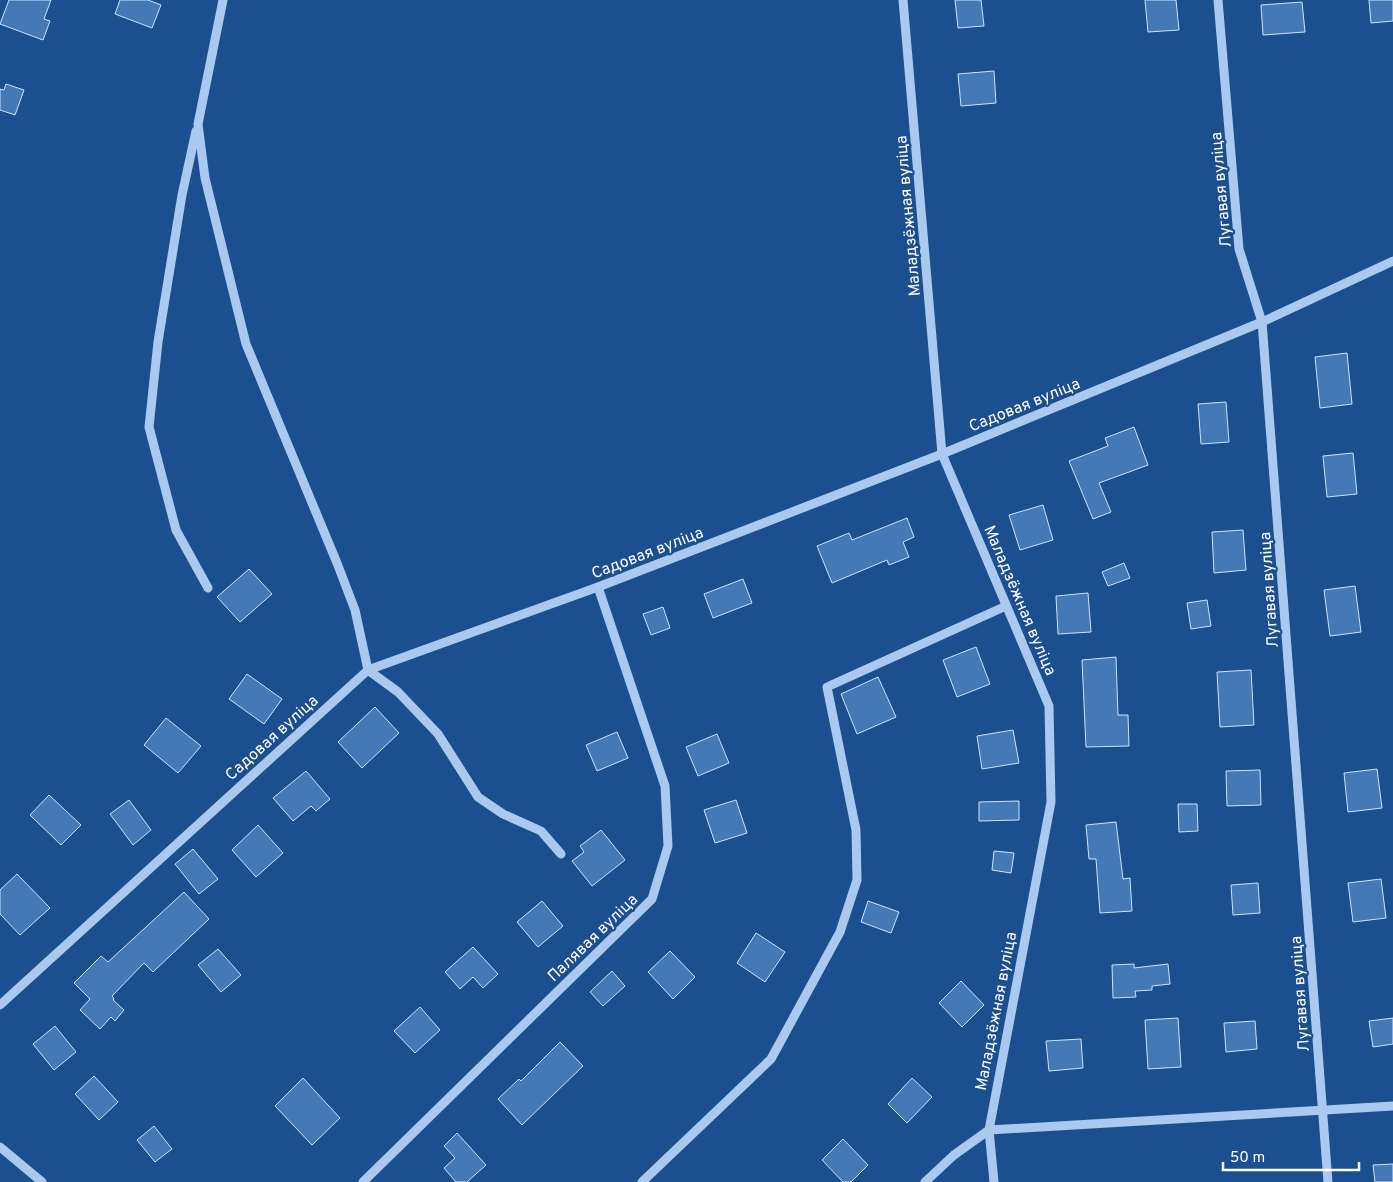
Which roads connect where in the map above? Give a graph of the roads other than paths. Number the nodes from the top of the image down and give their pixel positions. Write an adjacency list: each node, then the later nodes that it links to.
1 (223, 0): 4 (street)
2 (904, 0): 7 (street, Маладзёжная вуліца)
3 (1218, 0): 6 (street, Лугавая вуліца)
4 (198, 124): 9 (street); 11 (street)
5 (1393, 262): 6 (street, Садовая вуліца)
6 (1262, 322): 7 (street, Садовая вуліца); 15 (street, Лугавая вуліца)
7 (942, 454): 8 (street, Садовая вуліца); 10 (street, Маладзёжная вуліца)
8 (598, 587): 11 (street, Садовая вуліца); 19 (street, Палявая вуліца)
9 (208, 588)
10 (1006, 606): 16 (street, Маладзёжная вуліца); 20 (street)
11 (368, 670): 12 (street); 13 (street, Садовая вуліца)
12 (561, 854)
13 (0, 1005)
14 (1393, 1106): 15 (street)
15 (1323, 1110): 16 (street); 23 (street, Лугавая вуліца)
16 (989, 1130): 21 (street); 22 (street, Маладзёжная вуліца)
17 (0, 1147): 18 (street)
18 (42, 1182)
19 (363, 1182)
20 (642, 1182)
21 (925, 1182)
22 (994, 1182)
23 (1328, 1182)

